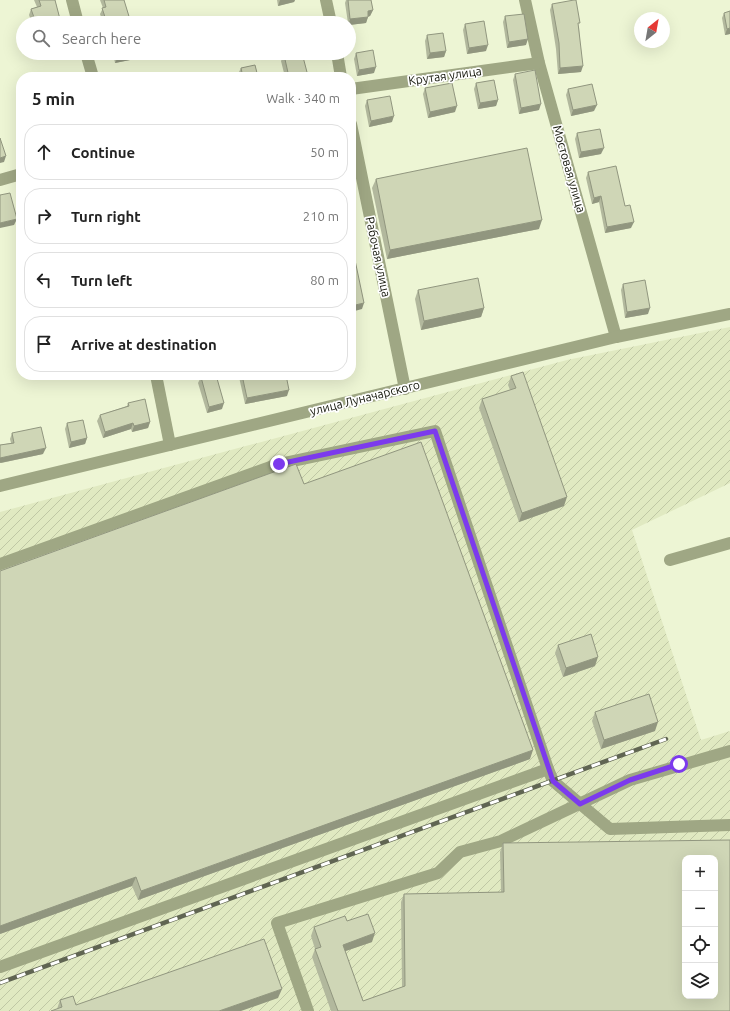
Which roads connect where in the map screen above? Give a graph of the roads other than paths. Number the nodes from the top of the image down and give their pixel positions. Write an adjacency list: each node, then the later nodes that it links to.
1 (72, 0): 4 (street)
2 (326, 0): 5 (street)
3 (525, 0): 8 (street, Мостовая улица)
4 (76, 16)
5 (329, 16)
6 (88, 60): 9 (street)
7 (338, 60): 10 (street)
8 (539, 63): 11 (street, Крутая улица); 16 (street, Мостовая улица)
9 (92, 72)
10 (340, 72)
11 (356, 88)
12 (356, 148): 18 (street, Рабочая улица)
13 (16, 175): 14 (street)
14 (0, 180)
15 (730, 314): 16 (street, улица Луначарского)
16 (616, 337): 18 (street, улица Луначарского)
17 (157, 380): 19 (street)
18 (406, 389): 19 (street, улица Луначарского)
19 (170, 445): 20 (street, улица Луначарского)
20 (0, 486)
21 (730, 543): 22 (street)
22 (670, 560)
23 (0, 564): 25 (street)
24 (730, 751): 26 (street)
25 (548, 769): 26 (street); 28 (street)
26 (580, 804): 27 (street); 29 (street)
27 (730, 826)
28 (0, 967)
29 (308, 1011)

